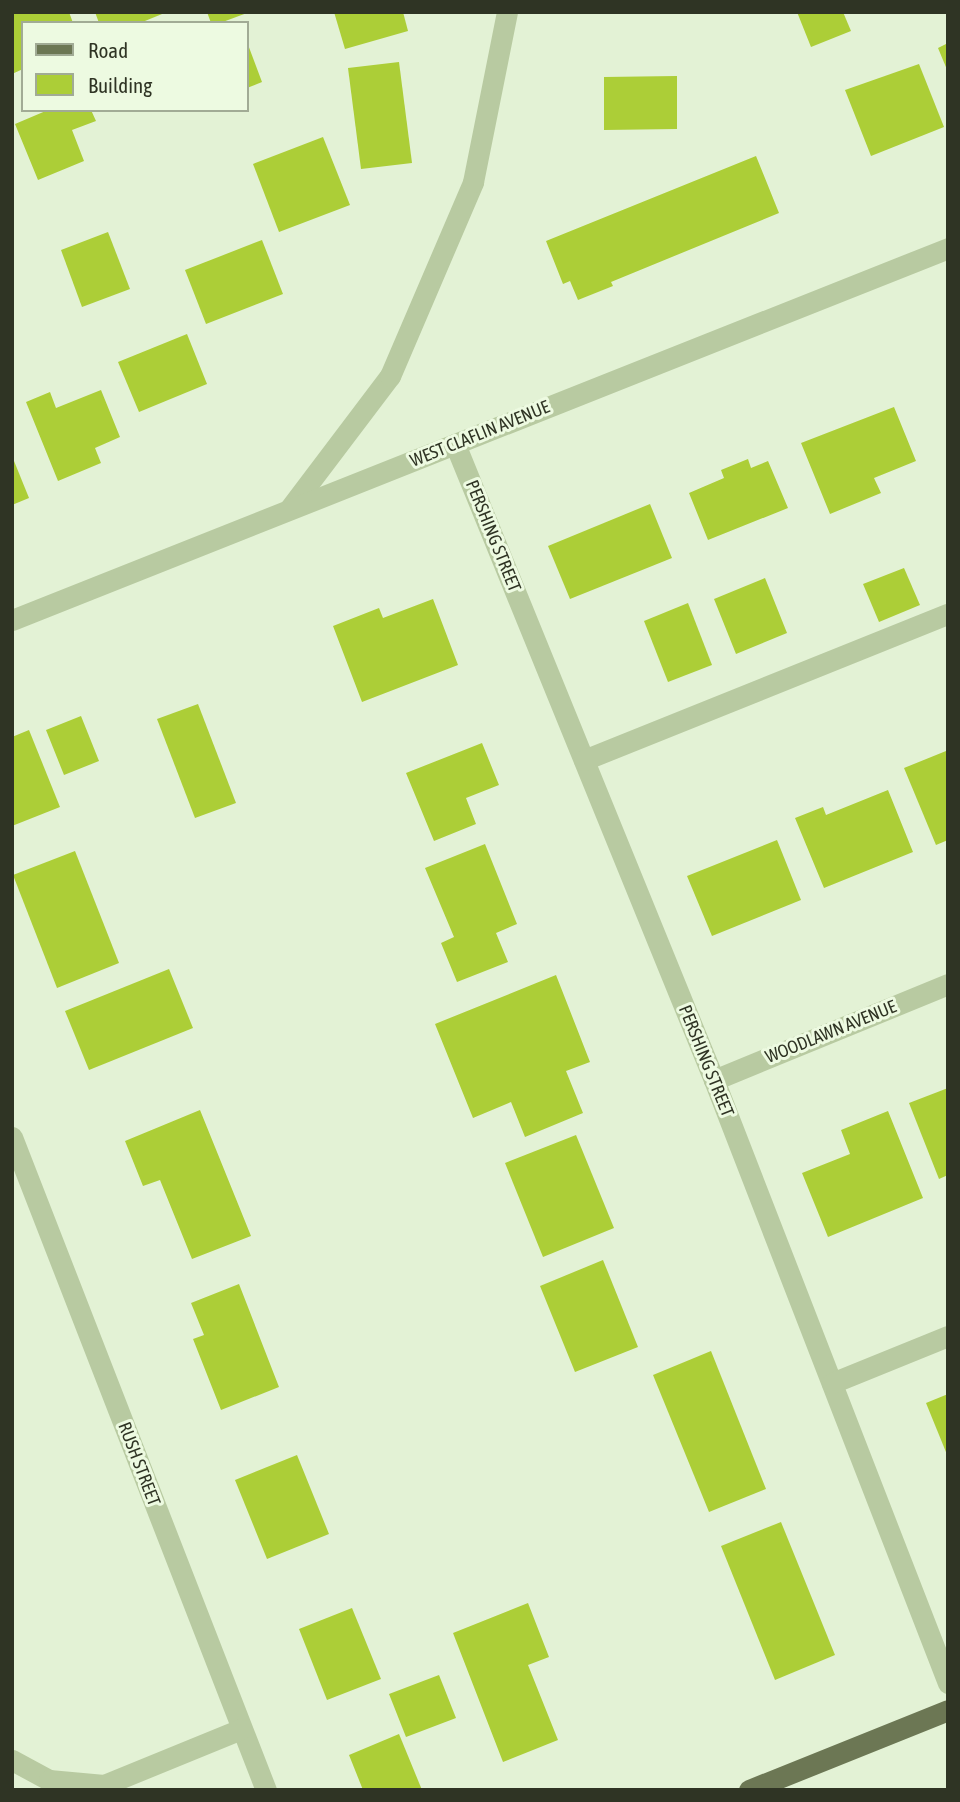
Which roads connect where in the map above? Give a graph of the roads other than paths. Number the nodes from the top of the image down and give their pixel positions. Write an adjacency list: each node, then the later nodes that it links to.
1 (508, 12): 4 (street)
2 (948, 248): 3 (street, WEST CLAFLIN AVENUE)
3 (455, 444): 4 (street, WEST CLAFLIN AVENUE); 7 (street, PERSHING STREET)
4 (289, 510): 6 (street, WEST CLAFLIN AVENUE)
5 (948, 614): 7 (street)
6 (12, 620)
7 (584, 760): 9 (street, PERSHING STREET)
8 (948, 984): 9 (street, WOODLAWN AVENUE)
9 (714, 1080): 12 (street, PERSHING STREET)
10 (12, 1137): 15 (street, RUSH STREET)
11 (948, 1336): 12 (street)
12 (832, 1382): 13 (street, PERSHING STREET)
13 (948, 1683)
14 (948, 1710): 18 (main road)
15 (241, 1729): 16 (street); 17 (street, RUSH STREET)
16 (12, 1760)
17 (266, 1790)
18 (749, 1790)

